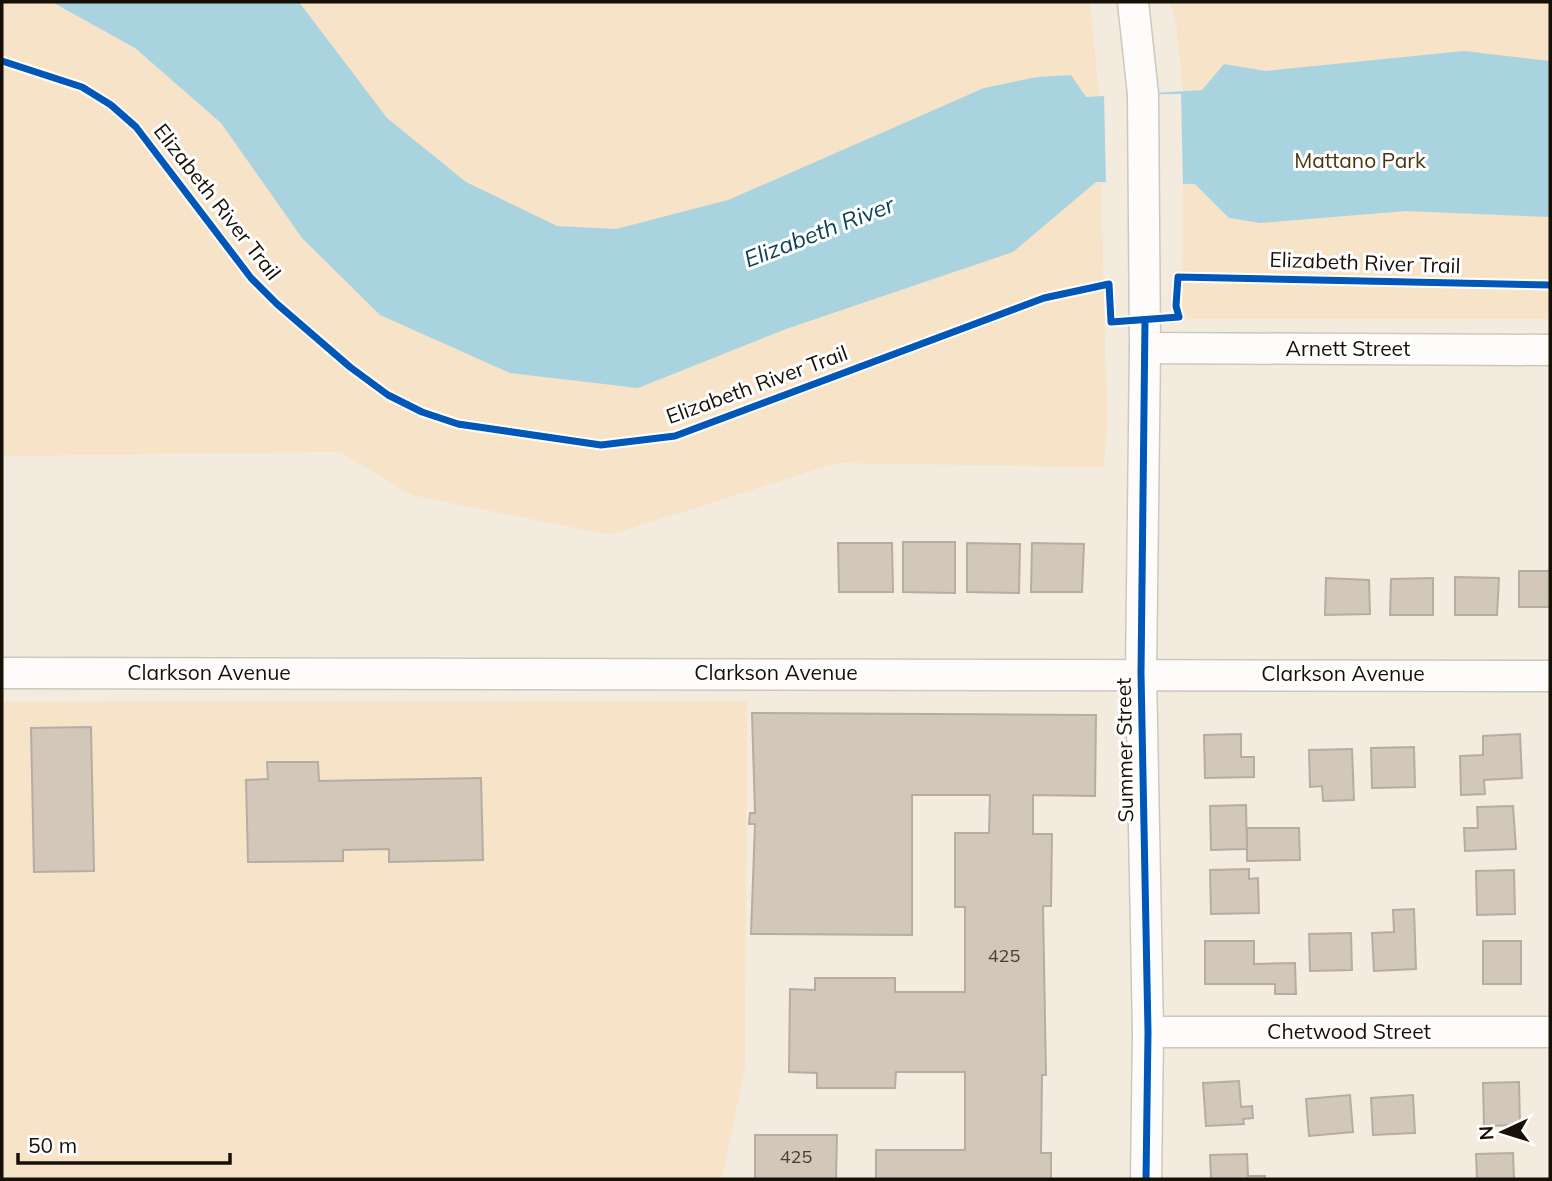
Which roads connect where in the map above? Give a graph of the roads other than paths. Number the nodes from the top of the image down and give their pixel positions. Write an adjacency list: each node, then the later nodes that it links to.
1 (1133, 2): 2 (street, Summer Street)
2 (1145, 348): 3 (street, Arnett Street); 5 (street, Summer Street)
3 (1550, 349)
4 (2, 673): 5 (street, Clarkson Avenue)
5 (1141, 673): 6 (street, Clarkson Avenue); 7 (street, Summer Street)
6 (1550, 676)
7 (1148, 1032): 8 (street, Chetwood Street); 9 (street, Summer Street)
8 (1550, 1032)
9 (1146, 1179)

